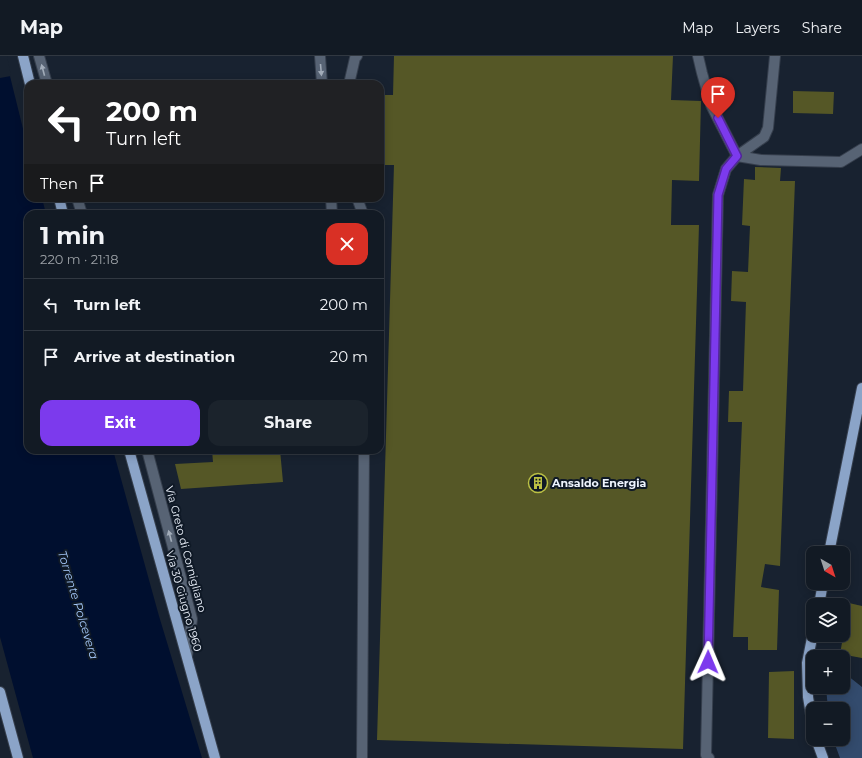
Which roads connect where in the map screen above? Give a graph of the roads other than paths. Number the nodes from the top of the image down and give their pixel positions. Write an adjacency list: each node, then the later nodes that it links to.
1 (23, 56): 7 (main road)
2 (39, 56): 8 (lane, one-way to 2)
3 (320, 56): 9 (lane, one-way to 9)
4 (357, 56): 10 (lane)
5 (698, 56): 12 (lane)
6 (775, 56): 12 (lane)
7 (29, 80)
8 (46, 80)
9 (322, 80)
10 (350, 80)
11 (862, 149): 12 (lane)
12 (737, 156): 26 (lane)
13 (862, 388): 17 (main road)
14 (130, 454): 19 (main road, Via 30 Giugno 1960)
15 (148, 454): 19 (lane, Via Greto di Cornigliano, one-way to 15)
16 (364, 454): 25 (lane)
17 (830, 546)
18 (811, 642): 21 (main road)
19 (187, 656): 24 (main road, Via 30 Giugno 1960)
20 (0, 692): 23 (main road)
21 (809, 702)
22 (819, 746): 27 (main road)
23 (18, 758)
24 (215, 758)
25 (362, 758)
26 (709, 758)
27 (823, 758)

